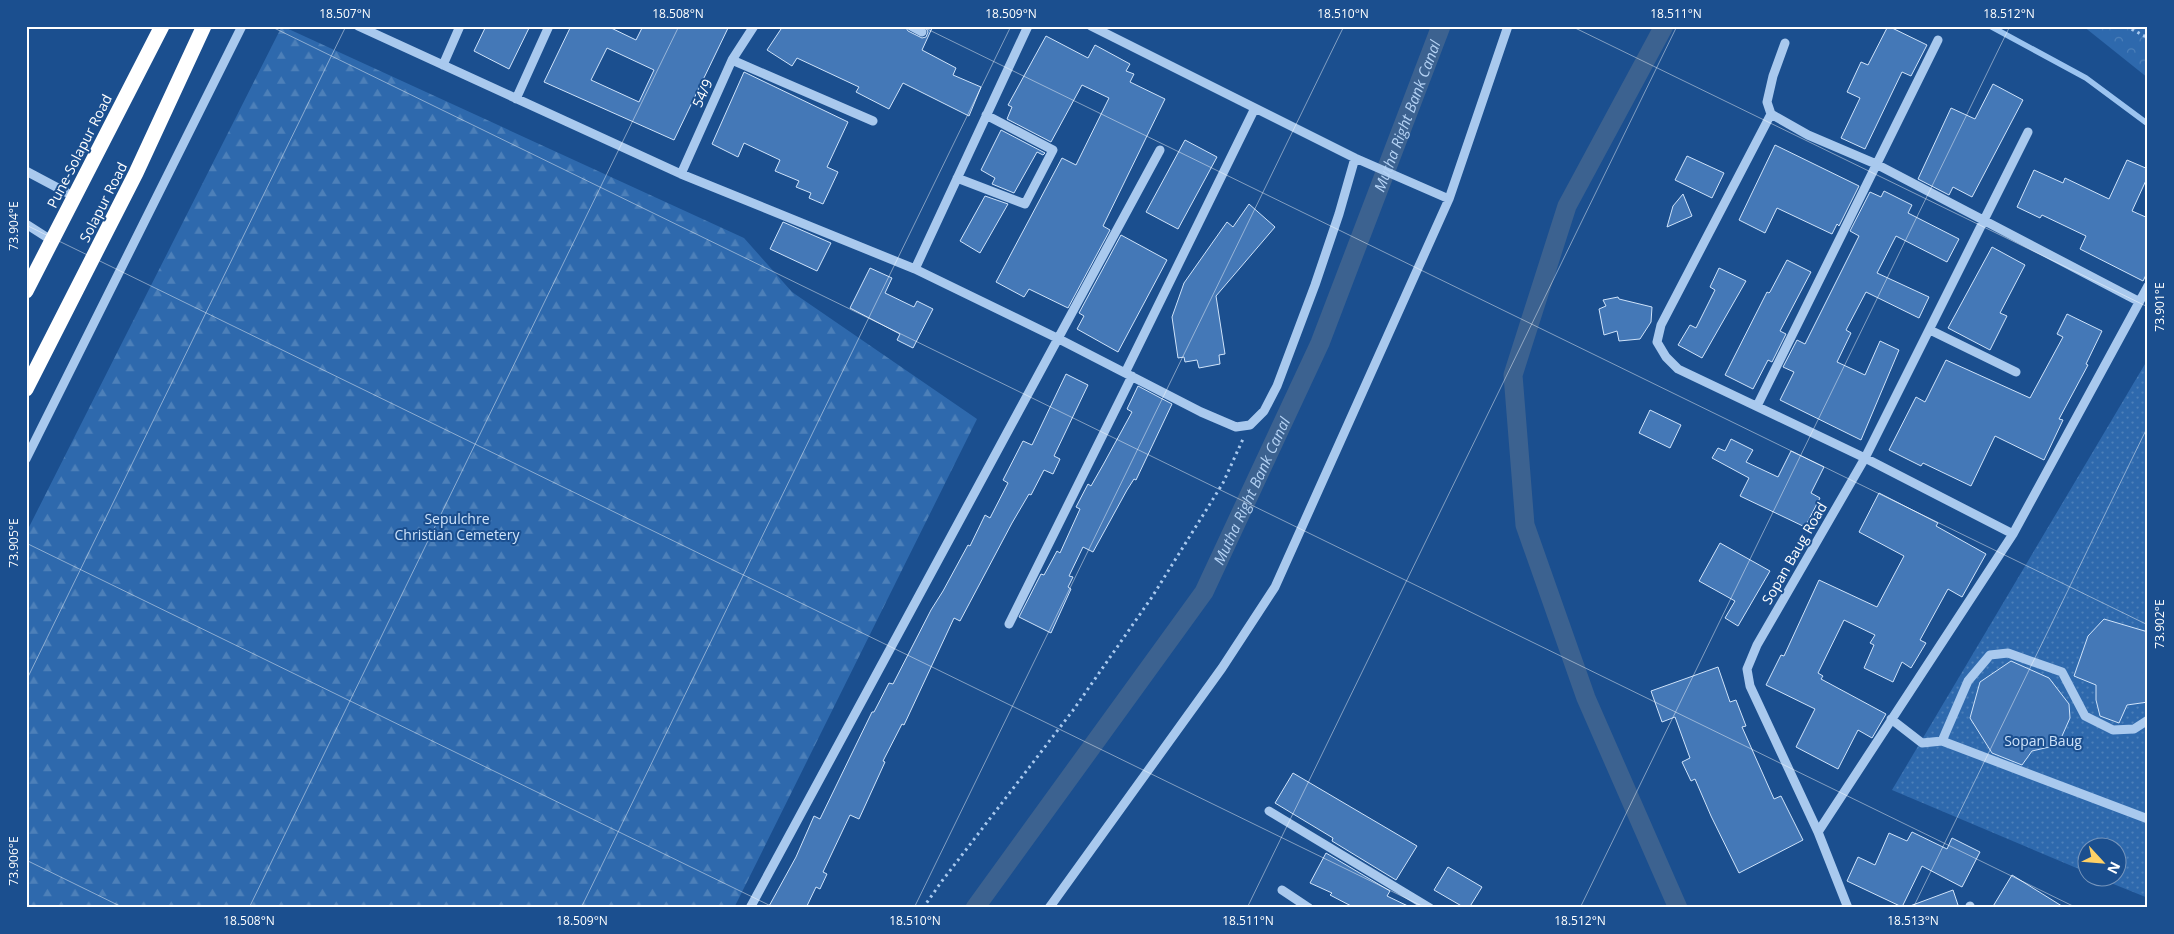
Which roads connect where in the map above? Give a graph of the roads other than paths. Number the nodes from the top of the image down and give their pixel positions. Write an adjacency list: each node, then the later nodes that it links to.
1 (162, 26): 29 (highway, Pune-Solapur Road)
2 (204, 26): 42 (highway, Solapur Road)
3 (242, 26): 45 (street)
4 (358, 26): 16 (street)
5 (460, 26): 16 (street)
6 (549, 26): 17 (street)
7 (754, 26): 15 (street, 54/9)
8 (911, 26): 12 (street)
9 (1028, 26): 19 (street)
10 (1090, 26): 18 (street)
11 (1508, 26): 30 (street)
12 (922, 32)
13 (1938, 40): 25 (street)
14 (1785, 42): 20 (street)
15 (732, 60): 21 (street); 27 (street, 54/9)
16 (444, 65): 17 (street)
17 (516, 99): 27 (street)
18 (1256, 108): 24 (street); 41 (street)
19 (986, 114): 28 (street); 28 (street)
20 (1771, 114): 25 (street); 43 (street)
21 (873, 121)
22 (2028, 132): 31 (street, Sopan Baug Road)
23 (1160, 150): 39 (street)
24 (1355, 158): 30 (street); 41 (street)
25 (1876, 164): 31 (street); 43 (street)
26 (26, 171): 29 (street)
27 (681, 174): 34 (street)
28 (957, 178): 34 (street)
29 (73, 196): 33 (highway, Pune-Solapur Road)
30 (1449, 199): 56 (street)
31 (1985, 221): 37 (street); 38 (street, Sopan Baug Road)
32 (26, 224): 33 (street)
33 (51, 240): 36 (highway, Pune-Solapur Road)
34 (915, 269): 39 (street)
35 (2148, 286): 37 (street)
36 (26, 291)
37 (2138, 301): 46 (street)
38 (1930, 330): 40 (street); 44 (street, Sopan Baug Road)
39 (1059, 339): 41 (street); 55 (street)
40 (2016, 372)
41 (1129, 375): 47 (street)
42 (26, 389)
43 (1757, 406): 44 (street)
44 (1865, 458): 46 (street); 53 (street, Sopan Baug Road)
45 (26, 459)
46 (2013, 534): 48 (street)
47 (1009, 624)
48 (1891, 719): 50 (street); 53 (street)
49 (2148, 720): 50 (street)
50 (1942, 741): 52 (street)
51 (1269, 811): 58 (street)
52 (2148, 819)
53 (1818, 832): 59 (street, Sopan Baug Road)
54 (1282, 890): 57 (street)
55 (750, 908)
56 (1049, 908)
57 (1309, 908)
58 (1430, 908)
59 (1848, 908)

